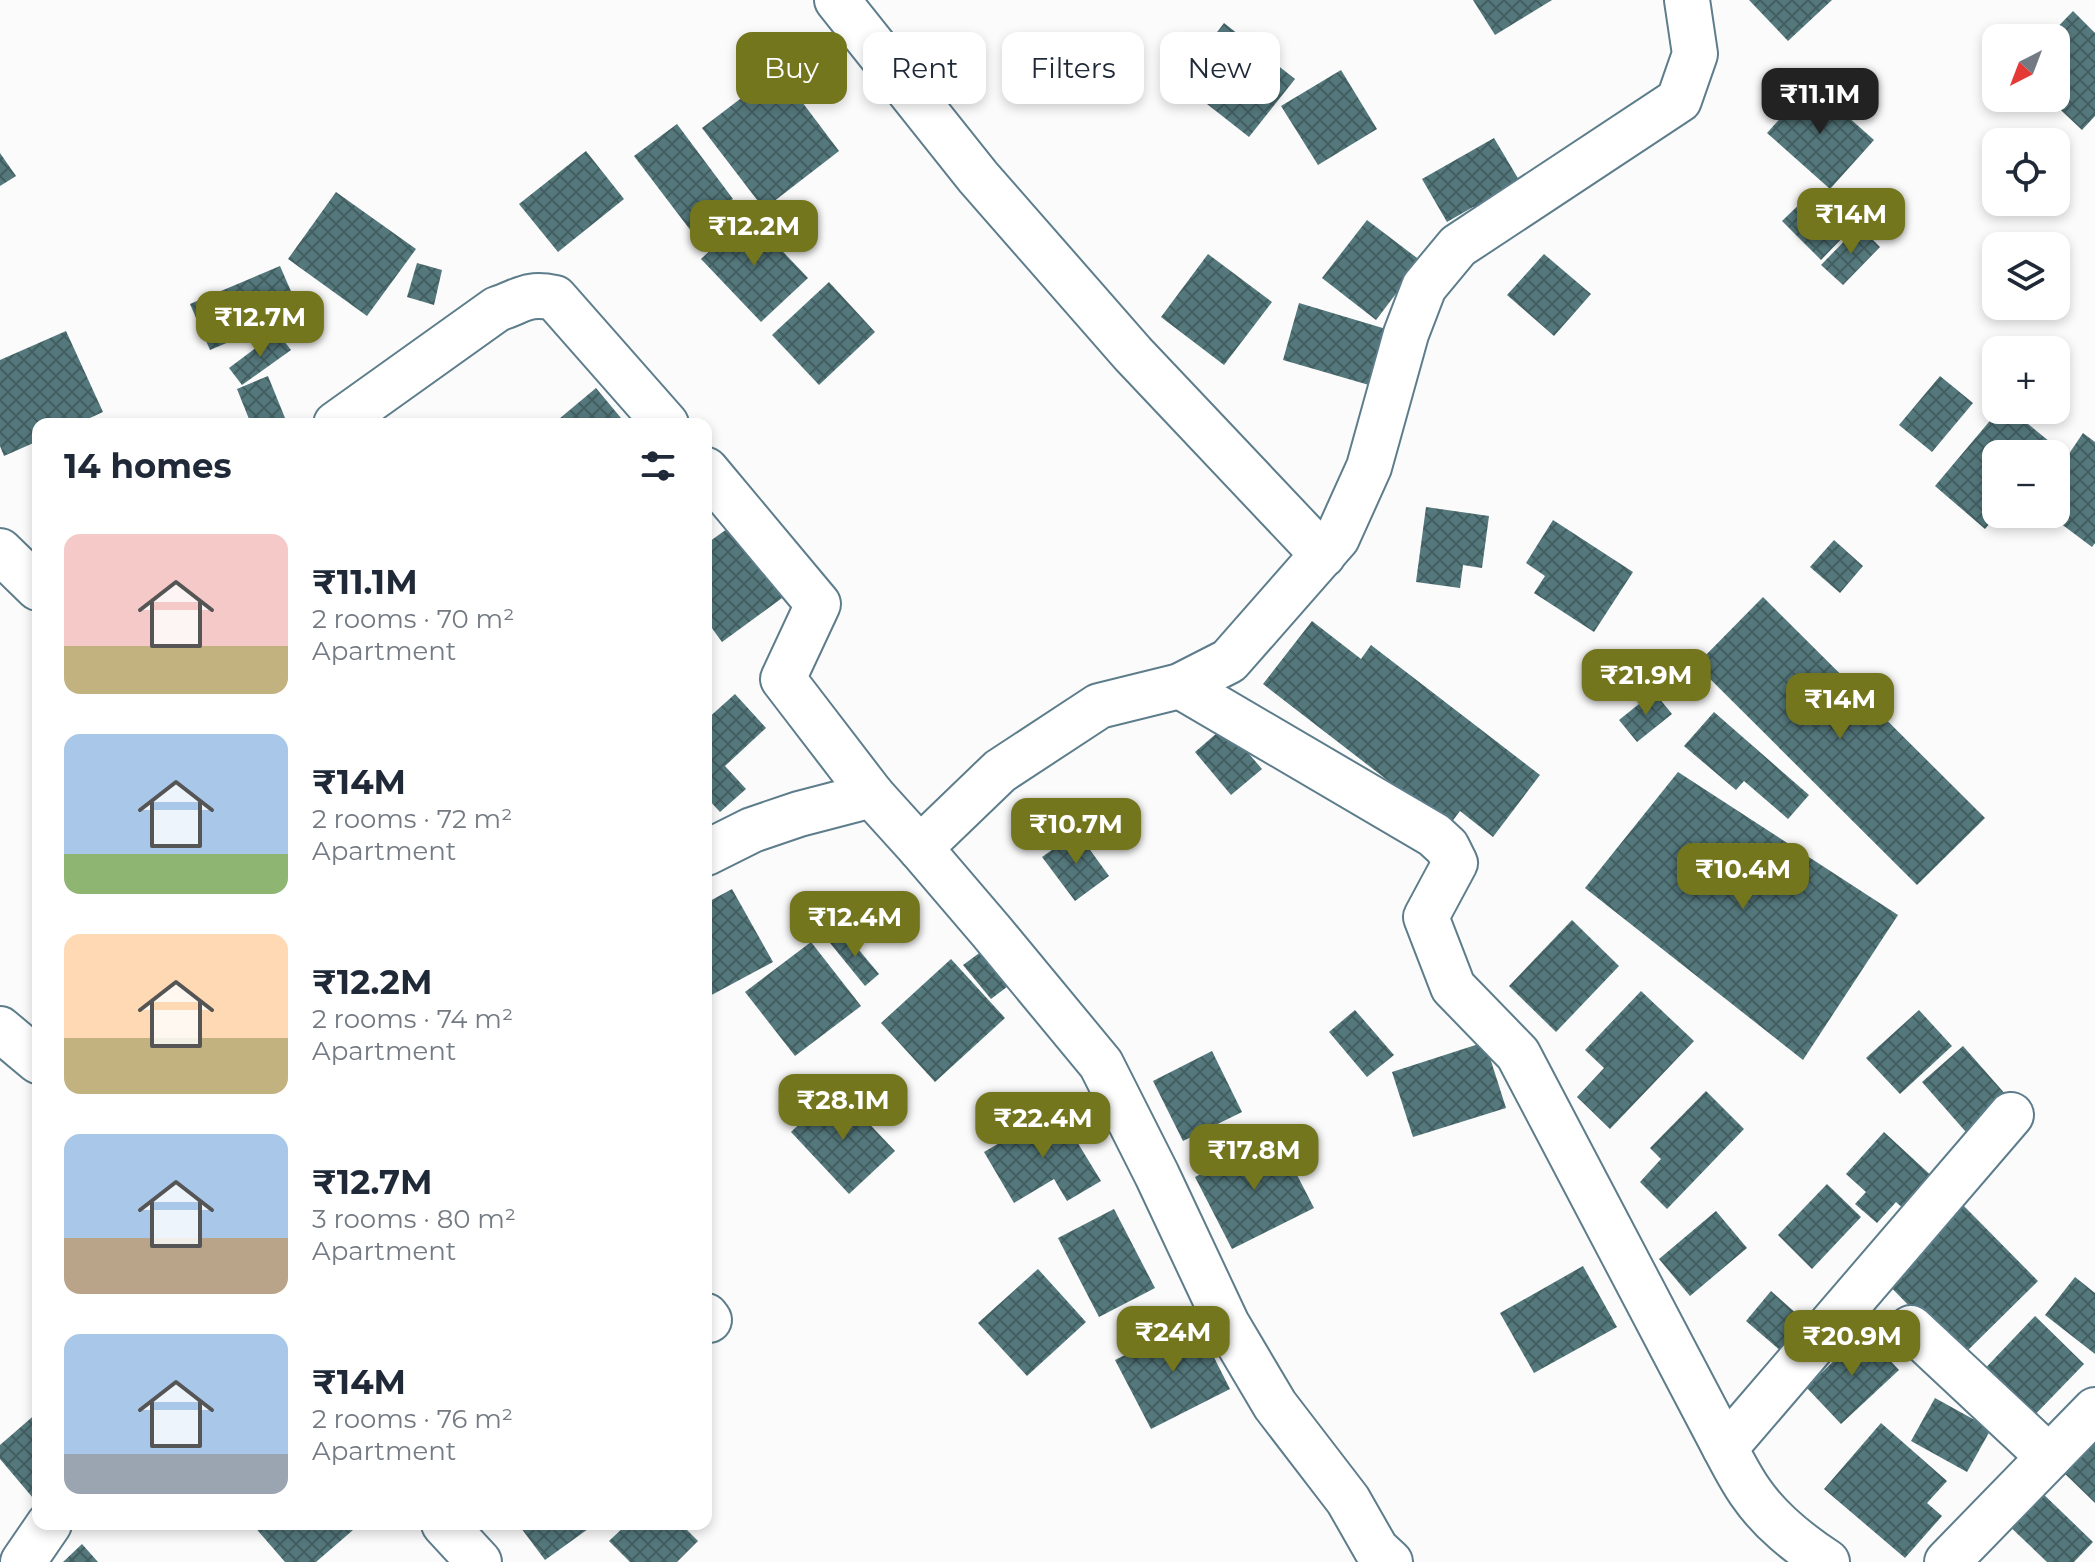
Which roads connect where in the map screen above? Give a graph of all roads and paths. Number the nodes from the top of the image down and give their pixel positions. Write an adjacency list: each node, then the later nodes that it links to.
1 (837, 0): 7 (street)
2 (1687, 0): 7 (street)
3 (344, 418): 4 (street)
4 (661, 418)
5 (712, 477): 10 (street)
6 (0, 551): 8 (street)
7 (1323, 555): 9 (street)
8 (32, 582)
9 (1180, 686): 11 (street); 18 (street)
10 (872, 795): 11 (street); 12 (street)
11 (920, 848): 22 (street)
12 (712, 850)
13 (0, 1029): 14 (street)
14 (32, 1056)
15 (2011, 1115): 18 (street)
16 (1911, 1328): 19 (street)
17 (2095, 1410): 19 (street)
18 (1725, 1448): 25 (street)
19 (2049, 1457): 26 (street)
20 (45, 1530): 23 (street)
21 (450, 1530): 24 (street)
22 (1373, 1558)
23 (23, 1562)
24 (479, 1562)
25 (1827, 1562)
26 (1947, 1562)

